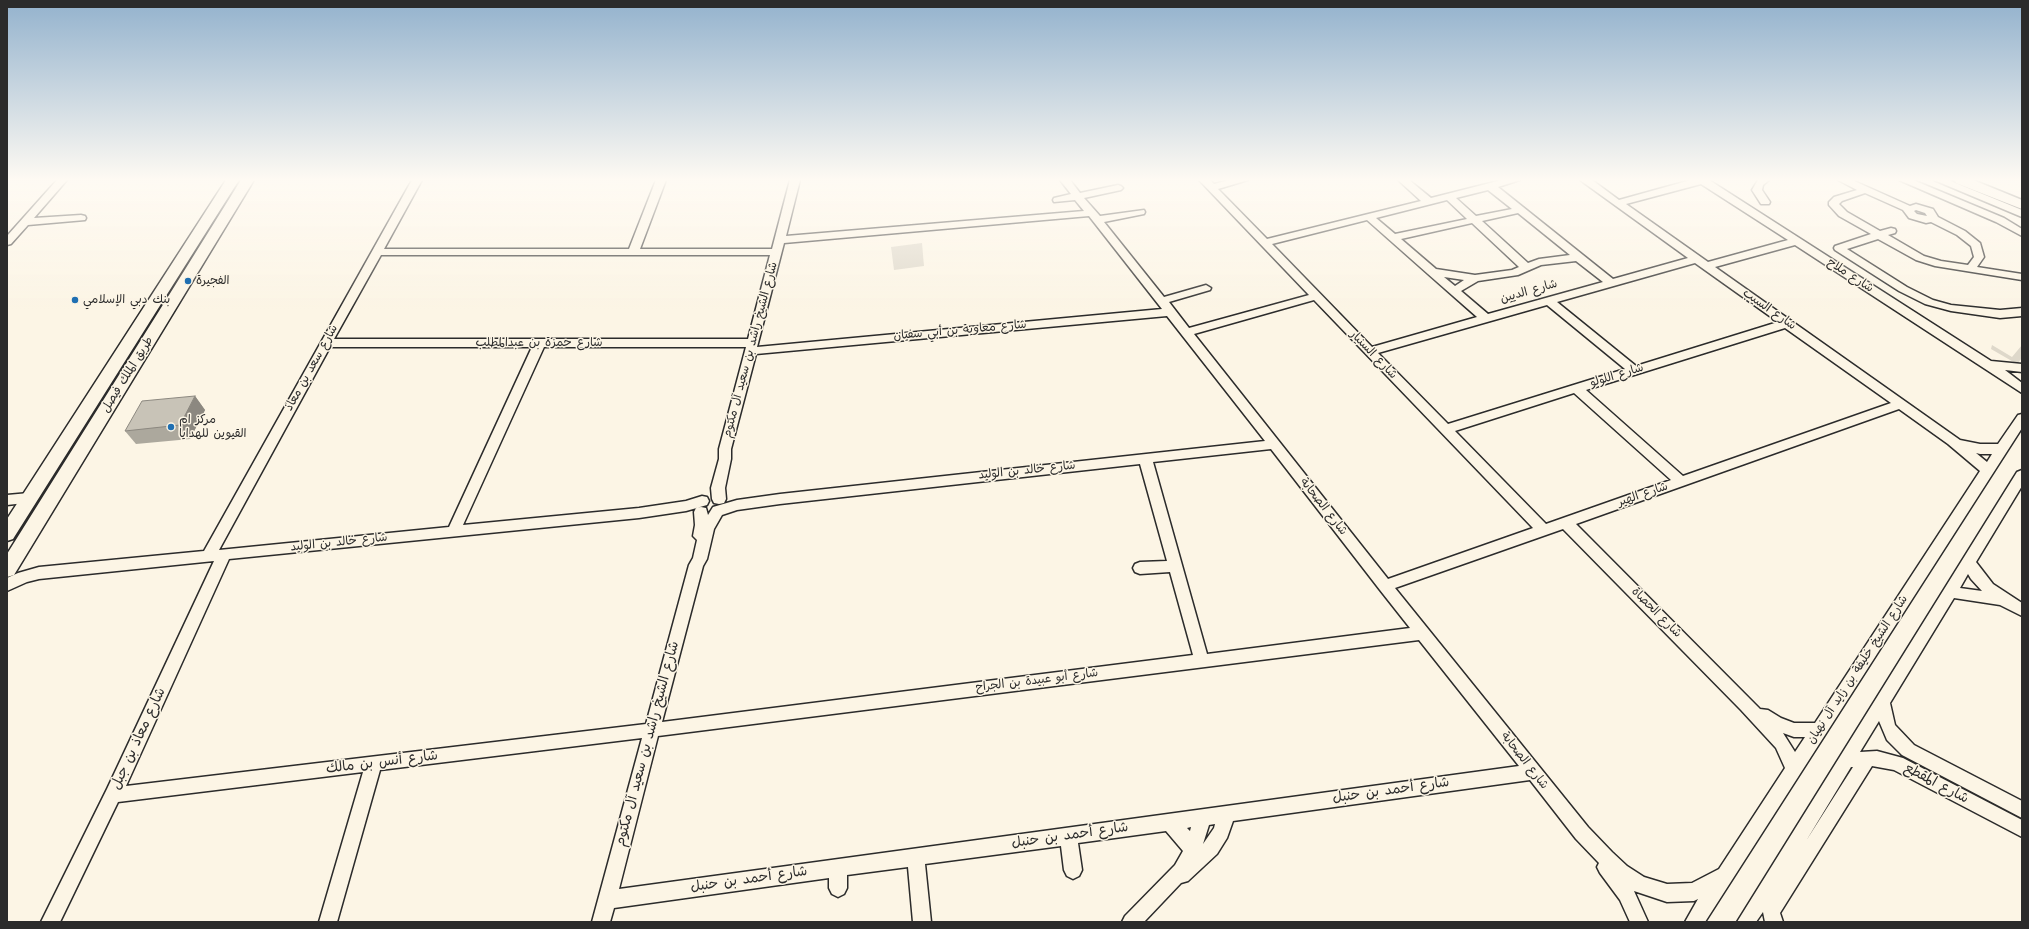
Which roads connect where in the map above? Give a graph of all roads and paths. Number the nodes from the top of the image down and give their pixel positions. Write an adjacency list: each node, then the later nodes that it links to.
1 (23, 223): 26 (street)
2 (205, 223): 72 (main road, طريق الملك فيصل)
3 (221, 223): 82 (main road, طريق الملك فيصل)
4 (392, 223): 28 (street, شارع سعد بن معاذ)
5 (644, 223): 29 (street)
6 (783, 223): 24 (street, شارع الشيخ راشد بن سعيد آل مكتوم)
7 (1007, 223): 24 (street)
8 (1099, 223): 44 (street, شارع الصحابة)
9 (1246, 223): 27 (street, شارع السنيار)
10 (1344, 223): 27 (street)
11 (1376, 223): 23 (street)
12 (1459, 223): 23 (street)
13 (1478, 223): 34 (street)
14 (1536, 223): 31 (street)
15 (1646, 223): 32 (street, شارع السيب)
16 (1769, 223): 25 (street, شارع ملاح)
17 (1859, 223): 22 (street)
18 (1941, 223): 35 (street)
19 (2006, 223): 21 (street)
20 (1891, 231): 22 (street)
21 (2022, 232)
22 (1878, 235): 35 (street); 46 (street)
23 (1393, 238): 36 (street)
24 (779, 240): 30 (street, شارع الشيخ راشد بن سعيد آل مكتوم)
25 (1796, 241): 33 (street); 54 (street, شارع ملاح)
26 (7, 242)
27 (1265, 243): 42 (street, شارع السنيار)
28 (376, 252): 29 (street); 50 (street, شارع سعد بن معاذ)
29 (633, 252): 30 (street)
30 (776, 252): 52 (street, شارع الشيخ راشد بن سعيد آل مكتوم)
31 (1579, 258): 34 (street); 39 (street)
32 (1696, 259): 33 (street, شارع السيب); 39 (street, شارع الديين)
33 (1707, 266): 48 (street, شارع السيب)
34 (1527, 268): 38 (street)
35 (1971, 268): 37 (street)
36 (1432, 272): 38 (street); 41 (street)
37 (2022, 277)
38 (1475, 278): 41 (street)
39 (1611, 283): 43 (street, شارع الديين)
40 (1206, 288): 44 (street)
41 (1454, 291): 47 (street)
42 (1317, 296): 49 (street); 53 (street, شارع السنيار)
43 (1548, 300): 47 (street, شارع الديين); 56 (street)
44 (1161, 301): 45 (street, شارع الصحابة)
45 (1170, 312): 49 (street, شارع الصحابة); 52 (street, شارع معاوية بن أبي سفيان)
46 (2022, 312)
47 (1485, 318): 53 (street, شارع الديين)
48 (1788, 324): 56 (street, شارع اللولو); 61 (street, شارع السيب)
49 (1187, 332): 65 (street, شارع الصحابة)
50 (325, 343): 51 (street, شارع حمزة بن عبدالمطلب); 80 (street, شارع سعد بن معاذ)
51 (540, 343): 52 (street, شارع حمزة بن عبدالمطلب); 78 (street)
52 (751, 347): 66 (street, شارع الشيخ راشد بن سعيد آل مكتوم)
53 (1370, 351): 63 (street, شارع السنيار)
54 (1988, 364): 55 (street); 57 (street, شارع ملاح)
55 (2022, 368)
56 (1635, 371): 59 (street, شارع اللولو)
57 (1999, 372): 58 (street, شارع ملاح); 60 (street, شارع ملاح)
58 (2022, 379)
59 (1577, 389): 63 (street, شارع اللولو); 71 (street)
60 (2022, 389)
61 (1901, 404): 64 (street, شارع السيب); 71 (street, شارع الهير)
62 (2022, 418): 67 (street, شارع الشيخ خليفة بن زايد آل نهيان)
63 (1446, 430): 77 (street, شارع السنيار)
64 (1953, 441): 67 (street, شارع السيب); 69 (street, شارع السيب)
65 (1275, 444): 68 (street, شارع خالد بن الوليد); 88 (street, شارع الصحابة)
66 (725, 449): 74 (street, شارع الشيخ راشد بن سعيد آل مكتوم); 75 (street, شارع الشيخ راشد بن سعيد آل مكتوم)
67 (2002, 449): 69 (street, شارع الشيخ خليفة بن زايد آل نهيان)
68 (1145, 458): 74 (street, شارع خالد بن الوليد); 84 (street)
69 (1988, 471): 97 (street, شارع الشيخ خليفة بن زايد آل نهيان)
70 (2022, 475): 81 (street)
71 (1681, 482): 76 (street, شارع الهير)
72 (29, 498): 73 (street); 79 (main road, طريق الملك فيصل)
73 (7, 500)
74 (718, 505): 75 (street, شارع خالد بن الوليد); 83 (street, شارع الشيخ راشد بن سعيد آل مكتوم)
75 (702, 506): 78 (street, شارع خالد بن الوليد); 83 (street, شارع الشيخ راشد بن سعيد آل مكتوم)
76 (1565, 522): 77 (street, شارع الهير); 95 (street, شارع الحصاة)
77 (1543, 530): 88 (street, شارع الهير)
78 (454, 531): 80 (street, شارع خالد بن الوليد)
79 (7, 534)
80 (216, 555): 86 (street, شارع خالد بن الوليد); 103 (street, شارع معاذ بن جبل)
81 (1968, 562): 89 (street); 90 (street)
82 (10, 564): 86 (street, شارع خالد بن الوليد)
83 (696, 565): 96 (street, شارع الشيخ راشد بن سعيد آل مكتوم)
84 (1176, 566): 85 (street); 93 (street)
85 (1140, 568)
86 (39, 573): 87 (street, شارع خالد بن الوليد)
87 (7, 585)
88 (1385, 586): 92 (street, شارع الصحابة)
89 (1950, 592): 90 (street); 94 (street)
90 (2004, 600): 91 (street)
91 (2022, 610)
92 (1422, 633): 93 (street, شارع أبو عبيدة بن الجراح); 102 (street, شارع الصحابة)
93 (1202, 660): 96 (street, شارع أبو عبيدة بن الجراح)
94 (1882, 702): 99 (street); 104 (street, شارع المقطع)
95 (1747, 705): 97 (street, شارع الحصاة); 101 (street, شارع الحصاة)
96 (652, 730): 100 (street, شارع أنس بن مالك); 118 (street, شارع الشيخ راشد بن سعيد آل مكتوم)
97 (1819, 730): 101 (street, شارع الشيخ خليفة بن زايد آل نهيان)
98 (1868, 758): 99 (street, شارع المقطع); 108 (street, شارع المقطع); 127 (street)
99 (1846, 760): 126 (street)
100 (374, 764): 103 (street, شارع أنس بن مالك); 120 (street)
101 (1794, 769): 115 (street, شارع الشيخ خليفة بن زايد آل نهيان)
102 (1533, 772): 105 (street, شارع أحمد بن حنبل); 109 (street, شارع الصحابة)
103 (113, 795): 119 (street, شارع معاذ بن جبل)
104 (2022, 810)
105 (1226, 814): 106 (street, شارع أحمد بن حنبل); 116 (street)
106 (1202, 818): 107 (street, شارع أحمد بن حنبل); 111 (street)
107 (1169, 822): 110 (street, شارع أحمد بن حنبل); 111 (street)
108 (2022, 829)
109 (1582, 833): 115 (street, شارع الصحابة); 124 (street, شارع الصحابة)
110 (1068, 836): 112 (street, شارع أحمد بن حنبل); 114 (street)
111 (1193, 850): 116 (street)
112 (916, 857): 113 (street, شارع أحمد بن حنبل); 122 (street)
113 (838, 868): 117 (street); 118 (street, شارع أحمد بن حنبل)
114 (1073, 870)
115 (1726, 874): 125 (street, شارع الشيخ خليفة بن زايد آل نهيان)
116 (1174, 879): 123 (street)
117 (838, 888)
118 (606, 900): 121 (street, شارع الشيخ راشد بن سعيد آل مكتوم)
119 (50, 922)
120 (328, 922)
121 (601, 922)
122 (922, 922)
123 (1131, 922)
124 (1639, 922)
125 (1694, 922)
126 (1747, 922)
127 (1774, 922)

